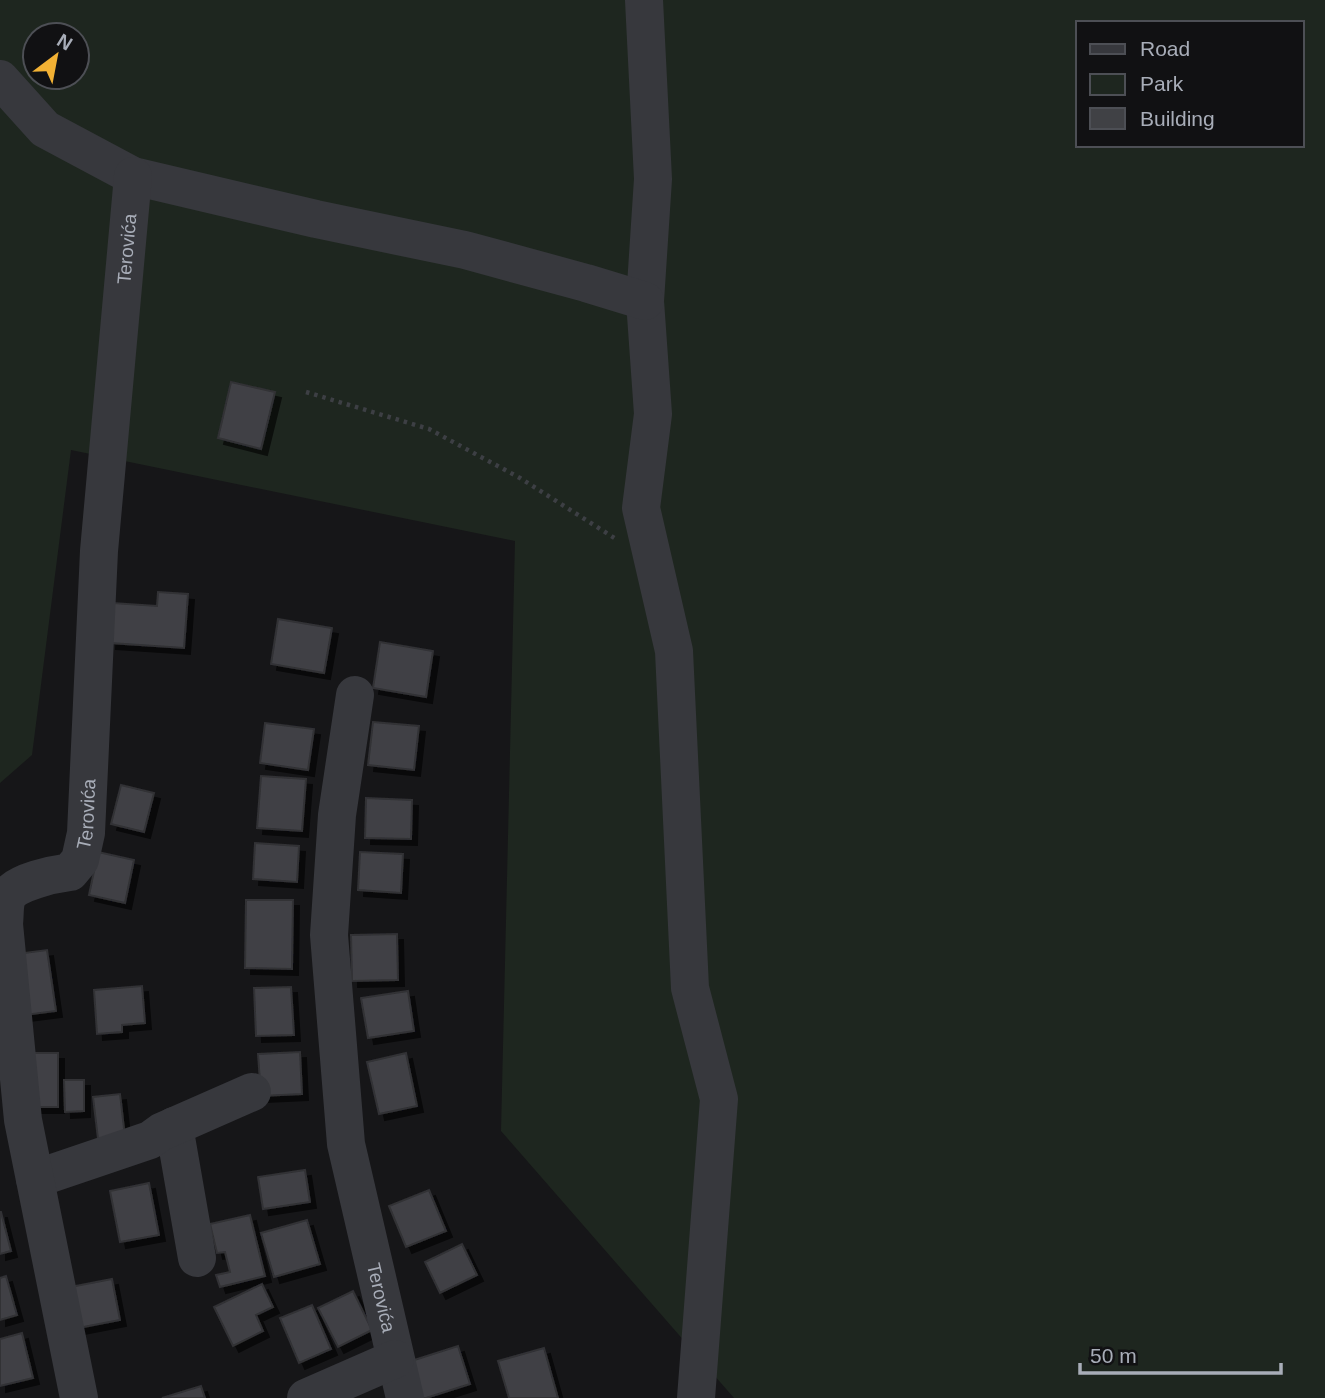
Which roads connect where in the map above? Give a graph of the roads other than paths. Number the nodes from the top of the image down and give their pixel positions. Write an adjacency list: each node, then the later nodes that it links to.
1 (643, 0): 4 (street)
2 (0, 79): 3 (street)
3 (133, 176): 4 (street); 8 (street, Terovića)
4 (645, 301): 14 (street)
5 (355, 695): 10 (street, Terovića)
6 (252, 1092): 7 (street)
7 (174, 1126): 8 (street); 9 (street)
8 (35, 1179): 11 (street, Terovića)
9 (197, 1258)
10 (395, 1359): 12 (street, Terovića); 13 (street, Terovića)
11 (79, 1398)
12 (306, 1398)
13 (405, 1398)
14 (696, 1398)

